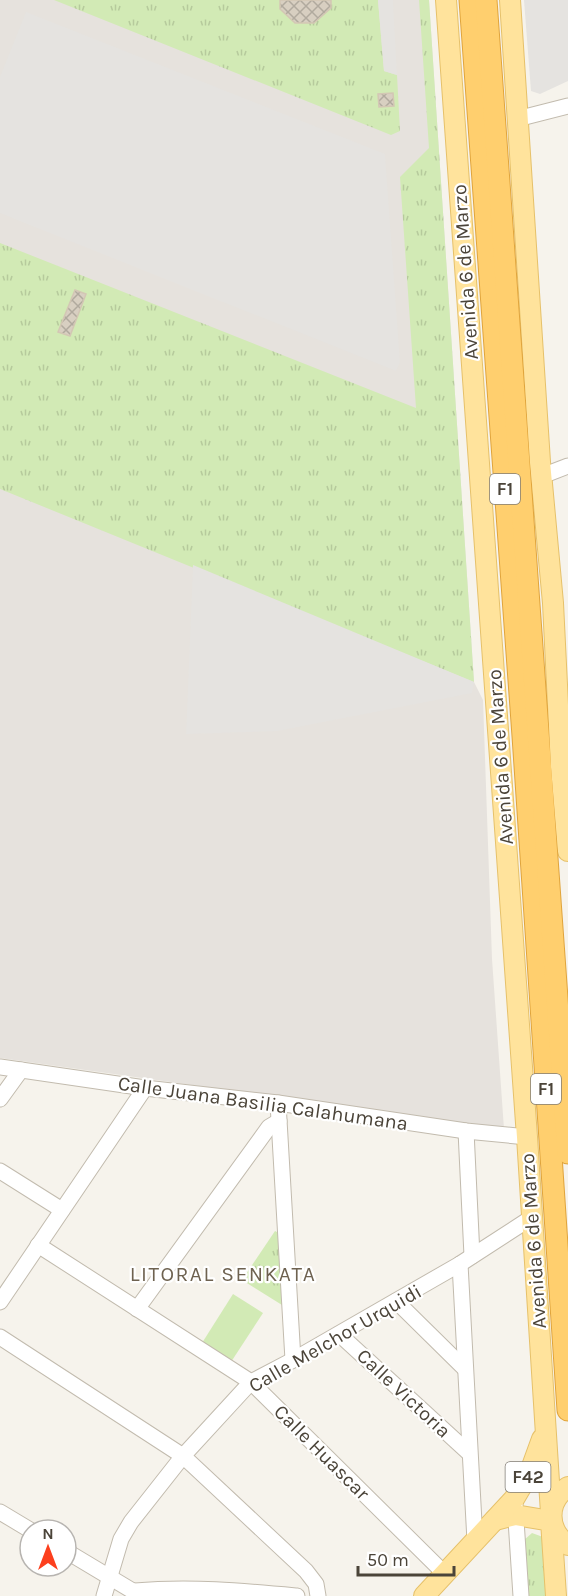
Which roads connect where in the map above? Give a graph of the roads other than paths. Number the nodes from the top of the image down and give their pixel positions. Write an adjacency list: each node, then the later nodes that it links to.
1 (446, 0): 19 (main road, Avenida 6 de Marzo)
2 (470, 0): 34 (highway, Avenida 6 de Marzo / F1)
3 (486, 0): 20 (highway, Avenida 6 de Marzo / F1)
4 (510, 0): 7 (main road)
5 (568, 106): 7 (street)
6 (568, 115): 7 (street)
7 (517, 118): 9 (main road)
8 (568, 466): 9 (street)
9 (542, 476): 10 (main road)
10 (564, 729): 11 (main road)
11 (568, 851)
12 (0, 1067): 13 (street, Calle Juana Basilia Calahumana)
13 (21, 1070): 14 (street, Calle Juana Basilia Calahumana); 15 (street)
14 (145, 1088): 16 (street, Calle Juana Basilia Calahumana); 22 (street)
15 (0, 1099)
16 (278, 1103): 17 (street); 18 (street, Calle Juana Basilia Calahumana)
17 (279, 1121): 28 (street); 31 (street)
18 (466, 1131): 19 (street, Calle Juana Basilia Calahumana); 25 (street)
19 (526, 1137): 23 (main road, Avenida 6 de Marzo)
20 (568, 1154)
21 (0, 1171): 22 (street)
22 (63, 1210): 24 (street)
23 (531, 1218): 25 (street, Calle Melchor Urquidi); 35 (main road, Avenida 6 de Marzo)
24 (38, 1245): 26 (street); 28 (street, Calle Huascar)
25 (466, 1260): 27 (street, Calle Melchor Urquidi); 32 (street)
26 (2, 1293)
27 (396, 1301): 29 (street, Calle Melchor Urquidi); 32 (street)
28 (137, 1309): 33 (street, Calle Huascar)
29 (339, 1334): 31 (street, Calle Melchor Urquidi); 36 (street, Calle Victoria)
30 (0, 1337): 37 (street)
31 (293, 1360): 33 (street, Calle Melchor Urquidi)
32 (464, 1368): 36 (street)
33 (251, 1382): 37 (street, Calle Melchor Urquidi); 46 (street, Calle Huascar)
34 (567, 1402)
35 (544, 1425): 39 (main road, F42); 41 (main road, Avenida 6 de Marzo)
36 (469, 1452): 43 (street)
37 (183, 1456): 47 (street, Calle Melchor Urquidi); 51 (street)
38 (568, 1487): 41 (main road)
39 (515, 1507): 41 (main road); 43 (main road, F42); 53 (street)
40 (0, 1512): 42 (street)
41 (551, 1517): 44 (main road); 54 (main road, Avenida 6 de Marzo)
42 (18, 1523)
43 (475, 1541): 46 (main road, F42)
44 (568, 1545)
45 (78, 1558): 47 (street)
46 (445, 1574): 52 (main road, F42)
47 (110, 1577): 48 (street); 49 (street, Calle Melchor Urquidi)
48 (138, 1594): 50 (street)
49 (104, 1596)
50 (297, 1596)
51 (318, 1596)
52 (424, 1596)
53 (521, 1596)
54 (556, 1596)

